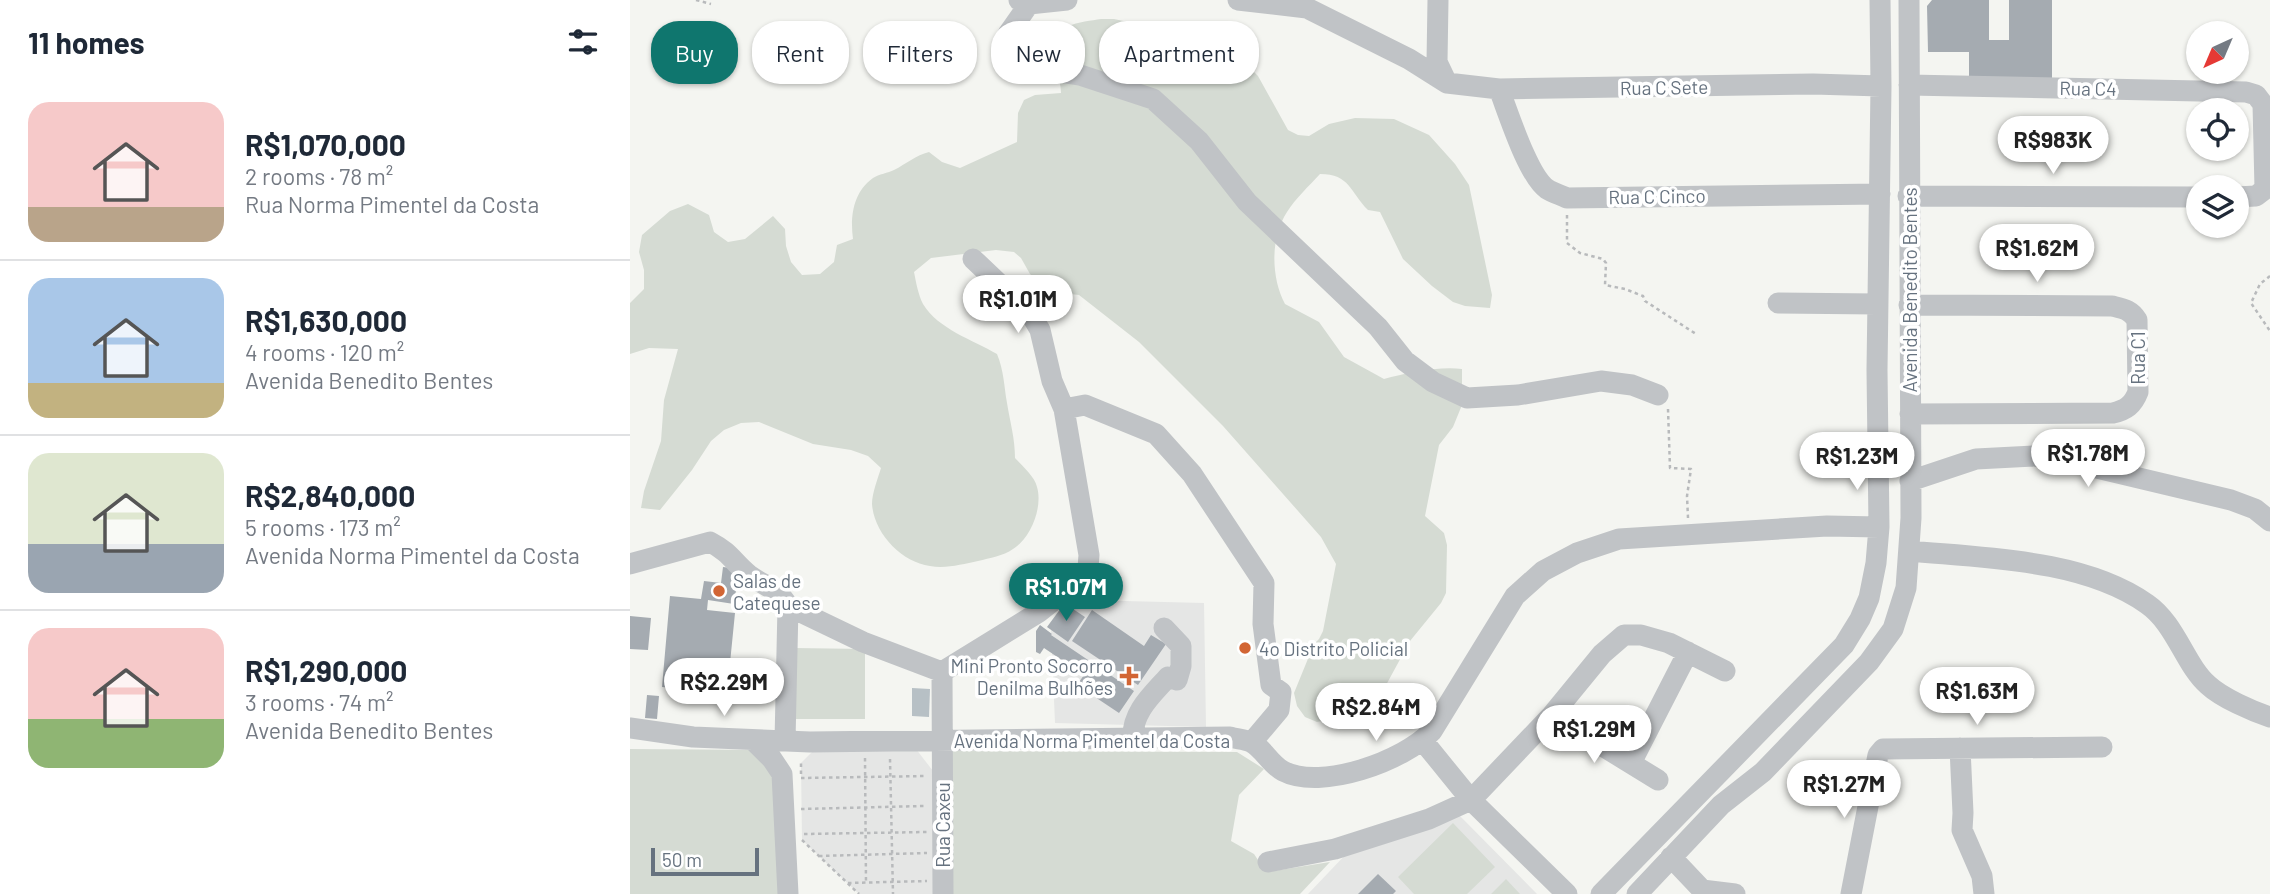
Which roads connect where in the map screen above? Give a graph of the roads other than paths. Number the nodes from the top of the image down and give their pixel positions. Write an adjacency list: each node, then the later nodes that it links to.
1 (1067, 0): 6 (street)
2 (1238, 0): 7 (street)
3 (1438, 0): 7 (street)
4 (1880, 0): 9 (street, Avenida Benedito Bentes)
5 (1909, 0): 8 (street, Avenida Benedito Bentes)
6 (1024, 2): 21 (street)
7 (1447, 83): 10 (street, Rua C Sete)
8 (1909, 85): 12 (street, Avenida Benedito Bentes); 13 (street, Rua C4)
9 (1881, 86): 10 (street, Rua C Sete); 11 (street, Avenida Benedito Bentes)
10 (1499, 89): 11 (street, Rua C Cinco)
11 (1880, 194): 17 (street, Avenida Benedito Bentes)
12 (1908, 196): 14 (street); 18 (street, Avenida Benedito Bentes)
13 (2249, 196)
14 (2186, 197)
15 (973, 259): 22 (street)
16 (1778, 303): 17 (street)
17 (1877, 304): 20 (street, Avenida Benedito Bentes)
18 (1909, 304): 19 (street, Avenida Benedito Bentes); 23 (street, Rua C1)
19 (1910, 368): 20 (street); 23 (street, Avenida Benedito Bentes)
20 (1877, 370): 26 (street, Avenida Benedito Bentes)
21 (1658, 395)
22 (1064, 408): 33 (street); 44 (street)
23 (1910, 414): 24 (street, Avenida Benedito Bentes)
24 (1910, 481): 25 (street); 27 (street, Avenida Benedito Bentes)
25 (2270, 522)
26 (1879, 527): 43 (street, Avenida Norma Pimentel da Costa); 51 (street, Avenida Benedito Bentes)
27 (1909, 551): 35 (street); 53 (street, Avenida Benedito Bentes)
28 (630, 564): 29 (street)
29 (788, 606): 33 (street); 42 (street)
30 (1164, 628): 38 (street)
31 (1688, 652): 32 (street); 34 (street); 48 (street)
32 (1725, 671)
33 (942, 672): 40 (street, Rua Caxeu)
34 (1552, 715): 48 (street); 52 (street)
35 (2270, 718)
36 (630, 728): 37 (street, Avenida Norma Pimentel da Costa)
37 (693, 737): 39 (street, Avenida Norma Pimentel da Costa); 41 (street, Avenida Norma Pimentel da Costa)
38 (1133, 738): 40 (street, Avenida Norma Pimentel da Costa); 44 (street, Avenida Norma Pimentel da Costa)
39 (753, 740): 42 (street, Avenida Norma Pimentel da Costa); 49 (street)
40 (942, 740): 46 (street, Avenida Norma Pimentel da Costa); 56 (street, Rua Caxeu)
41 (630, 741)
42 (785, 741): 46 (street, Avenida Norma Pimentel da Costa)
43 (1423, 741): 44 (street, Avenida Norma Pimentel da Costa); 52 (street)
44 (1252, 742)
45 (2102, 747): 47 (street)
46 (809, 748): 49 (street)
47 (1960, 748): 63 (street); 64 (street)
48 (1631, 763): 50 (street)
49 (791, 776): 58 (street)
50 (1658, 780)
51 (1703, 788): 53 (street); 60 (street, Avenida Benedito Bentes)
52 (1471, 800): 55 (street); 59 (street)
53 (1721, 805): 54 (street, Avenida Benedito Bentes)
54 (1671, 857): 57 (street); 61 (street, Avenida Benedito Bentes)
55 (1268, 862)
56 (939, 887)
57 (1704, 892): 62 (street)
58 (788, 894)
59 (1567, 894)
60 (1601, 894)
61 (1637, 894)
62 (1735, 894)
63 (1851, 894)
64 (1984, 894)

